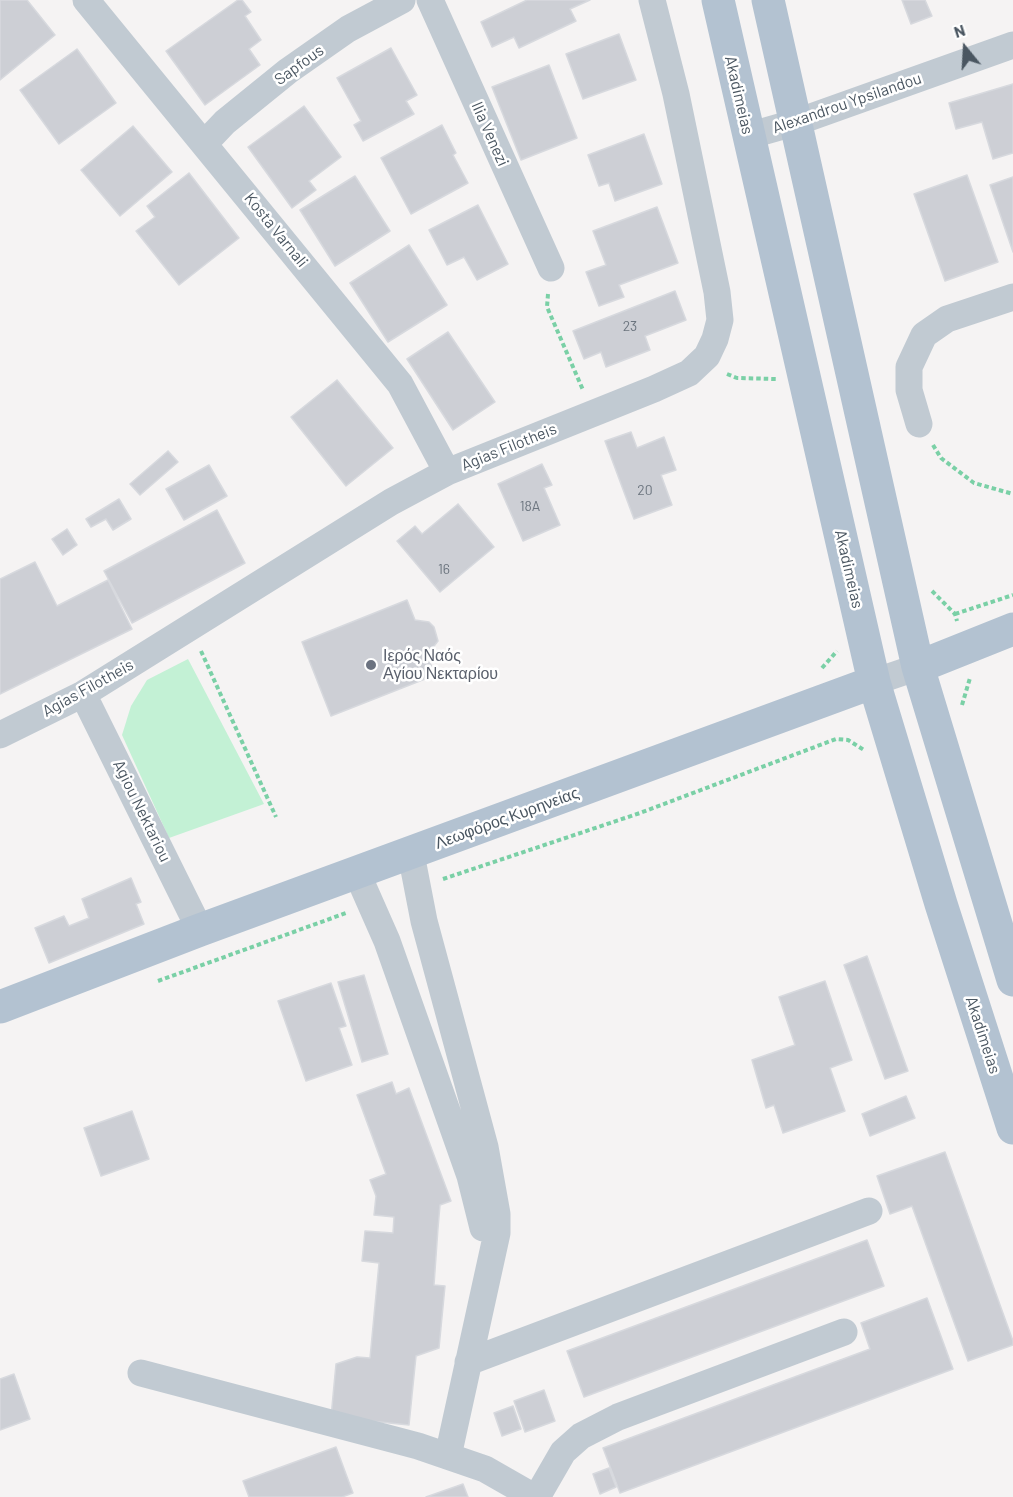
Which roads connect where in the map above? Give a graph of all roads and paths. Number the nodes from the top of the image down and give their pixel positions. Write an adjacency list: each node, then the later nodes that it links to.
1 (86, 0): 10 (street, Kosta Varnali)
2 (402, 0): 10 (street, Sapfous)
3 (430, 0): 11 (street, Ilia Venezi)
4 (652, 0): 13 (street, Agias Filotheis)
5 (718, 0): 9 (main road, Akadimeias)
6 (768, 0): 8 (main road)
7 (1013, 45): 8 (street, Alexandrou Ypsilandou)
8 (797, 122): 9 (street, Alexandrou Ypsilandou); 23 (main road)
9 (748, 136): 24 (main road, Akadimeias)
10 (205, 143): 17 (street, Kosta Varnali)
11 (551, 268): 15 (path)
12 (1013, 297): 16 (street)
13 (707, 356): 14 (path); 15 (street, Agias Filotheis)
14 (783, 379)
15 (593, 413): 17 (street, Agias Filotheis)
16 (920, 424): 18 (path)
17 (447, 472): 21 (street, Agias Filotheis)
18 (1013, 494)
19 (1013, 595): 20 (path)
20 (955, 614)
21 (190, 628): 25 (street, Agias Filotheis); 28 (path)
22 (1013, 629): 23 (main road, Λεωφόρος Κυρηνείας)
23 (918, 666): 24 (street, Λεωφόρος Κυρηνείας); 34 (main road)
24 (874, 682): 29 (main road, Λεωφόρος Κυρηνείας); 37 (main road, Akadimeias)
25 (83, 694): 26 (street, Agias Filotheis); 33 (street, Agiou Nektariou)
26 (0, 735)
27 (848, 740): 31 (path)
28 (276, 817)
29 (411, 854): 30 (main road, Λεωφόρος Κυρηνείας); 31 (street)
30 (357, 873): 32 (street); 33 (main road, Λεωφόρος Κυρηνείας)
31 (419, 896): 39 (street)
32 (374, 911): 35 (path); 39 (street)
33 (200, 930): 36 (main road, Λεωφόρος Κυρηνείας)
34 (1013, 980)
35 (151, 983)
36 (0, 1007)
37 (1013, 1128)
38 (869, 1212): 41 (street)
39 (489, 1265): 41 (street)
40 (844, 1332): 44 (street)
41 (468, 1362): 43 (street)
42 (141, 1373): 43 (street)
43 (448, 1456): 44 (street)
44 (536, 1497)

